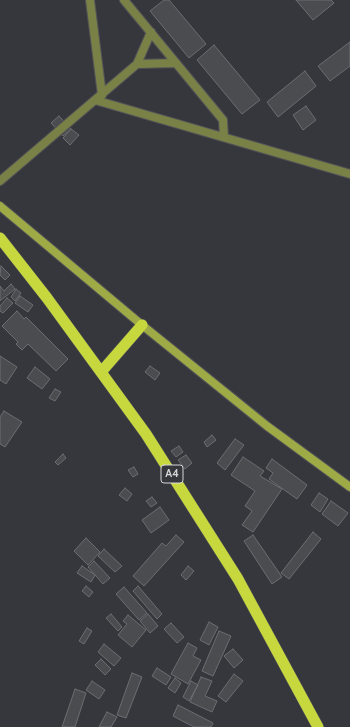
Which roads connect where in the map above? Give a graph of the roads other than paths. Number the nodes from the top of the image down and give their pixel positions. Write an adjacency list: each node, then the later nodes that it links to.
1 (90, 0): 6 (street)
2 (124, 0): 3 (street)
3 (151, 32): 4 (street); 5 (street)
4 (176, 63): 5 (street); 8 (street)
5 (137, 64): 6 (street)
6 (102, 94): 7 (street)
7 (95, 100): 8 (street); 10 (street)
8 (224, 137): 9 (street)
9 (350, 174)
10 (0, 181)
11 (0, 206): 13 (main road)
12 (0, 238): 14 (highway, A4)
13 (142, 325): 14 (highway); 15 (main road)
14 (102, 371): 16 (highway, A4)
15 (350, 487)
16 (318, 727)

